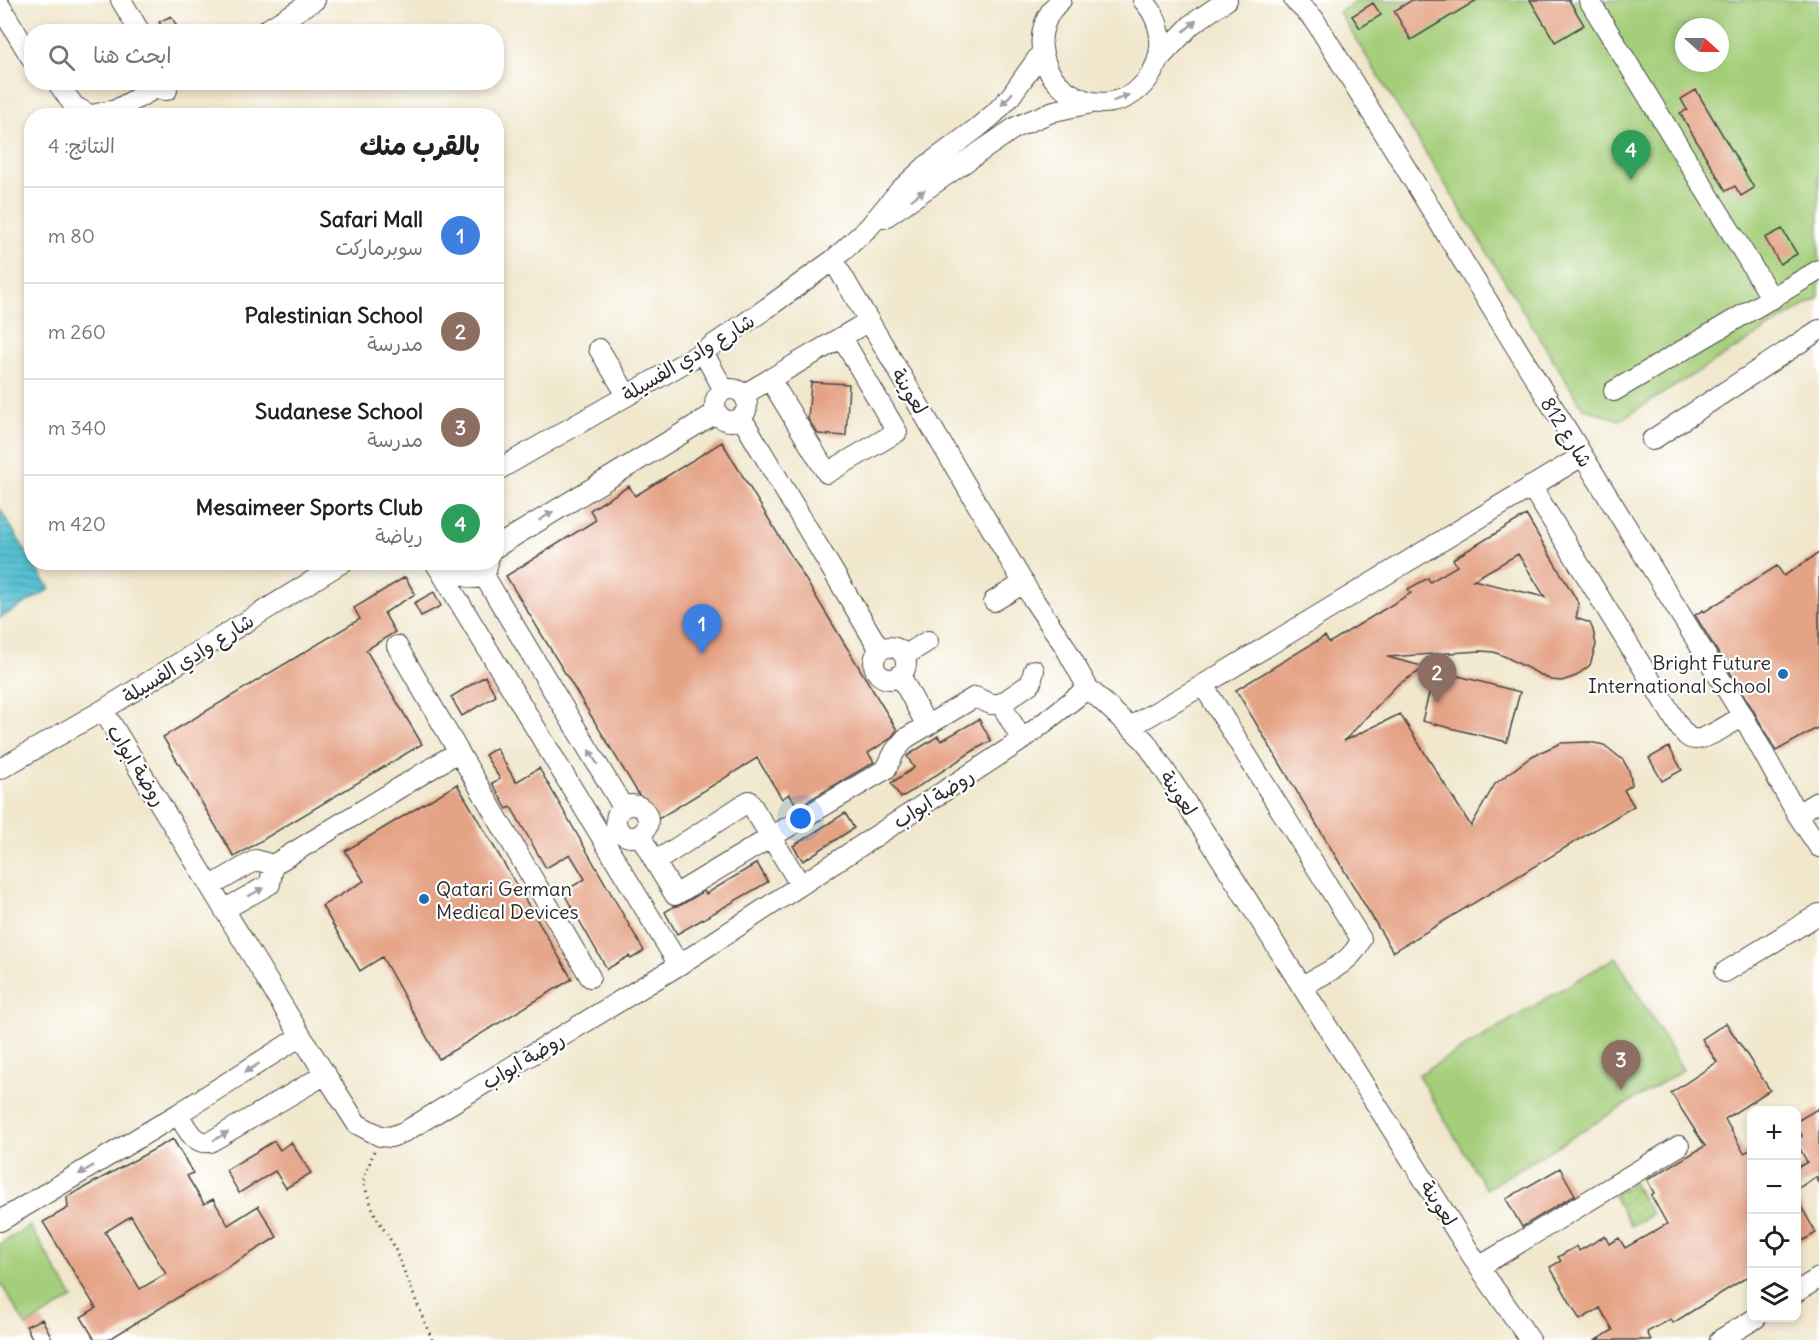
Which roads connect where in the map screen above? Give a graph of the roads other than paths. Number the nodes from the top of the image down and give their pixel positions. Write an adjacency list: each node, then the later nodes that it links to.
1 (8, 0): 15 (street)
2 (121, 0): 13 (street)
3 (315, 0): 14 (street)
4 (1044, 0): 12 (street)
5 (1061, 0): 12 (street)
6 (1143, 0): 18 (street)
7 (1227, 0): 18 (street, one-way to 7)
8 (1294, 0): 11 (street, شارع 812)
9 (1589, 0): 31 (street)
10 (0, 6): 16 (street)
11 (1313, 9): 45 (street, شارع 812)
12 (1045, 22): 17 (street)
13 (135, 24)
14 (276, 24)
15 (24, 27)
16 (24, 46)
17 (1042, 52): 23 (street); 28 (street, شارع وادي الفسيلة, one-way to 28)
18 (1159, 59): 23 (street, شارع وادي الفسيلة, one-way to 18)
19 (50, 90): 24 (street)
20 (63, 90): 25 (street)
21 (152, 90): 26 (street)
22 (167, 90): 27 (street)
23 (1095, 103): 28 (street, شارع وادي الفسيلة, one-way to 23)
24 (61, 108)
25 (78, 108)
26 (120, 108)
27 (142, 108)
28 (868, 227): 29 (street, شارع وادي الفسيلة)
29 (832, 260): 32 (street, لعوينة); 36 (street, شارع وادي الفسيلة)
30 (1819, 270): 31 (street)
31 (1772, 299): 39 (street)
32 (869, 321): 34 (street); 53 (street, لعوينة)
33 (1819, 330): 44 (street)
34 (842, 338): 37 (street); 37 (street)
35 (599, 349): 40 (street)
36 (703, 352): 38 (street); 40 (street, شارع وادي الفسيلة)
37 (770, 379): 41 (street)
38 (724, 390): 41 (street); 42 (street)
39 (1614, 391)
40 (627, 395): 46 (street, شارع وادي الفسيلة)
41 (744, 395): 43 (street)
42 (717, 412): 43 (street); 48 (street, one-way to 42)
43 (741, 417): 57 (street)
44 (1652, 440)
45 (1582, 456): 47 (street); 65 (street, شارع 812)
46 (504, 466)
47 (1531, 486): 61 (street); 65 (street)
48 (504, 542)
49 (330, 570): 64 (street, شارع وادي الفسيلة)
50 (484, 570): 52 (street)
51 (487, 570): 72 (street, one-way to 51)
52 (455, 571): 74 (street)
53 (1024, 583): 54 (street); 62 (street, لعوينة)
54 (994, 601)
55 (928, 641): 58 (street)
56 (397, 646): 69 (street)
57 (880, 650): 58 (street); 60 (street)
58 (904, 656): 60 (street)
59 (1034, 670): 63 (street)
60 (900, 675): 66 (street)
61 (1203, 685): 67 (street); 87 (street)
62 (1088, 688): 67 (street, لعوينة); 68 (street, روضة ابواب)
63 (1001, 704): 66 (street); 68 (street)
64 (103, 710): 70 (street, شارع وادي الفسيلة); 81 (street, روضة ابواب)
65 (1743, 716): 73 (street, شارع 812)
66 (927, 726): 76 (street)
67 (1130, 727): 87 (street, لعوينة)
68 (1022, 740): 80 (street, روضة ابواب)
69 (458, 752): 79 (street); 86 (street)
70 (0, 769)
71 (1819, 801): 73 (street)
72 (623, 807): 74 (street); 75 (street)
73 (1797, 814): 77 (street, شارع 812)
74 (610, 835): 75 (street); 84 (street)
75 (639, 835): 78 (street)
76 (771, 837): 78 (street); 78 (street); 80 (street)
77 (1819, 847)
78 (655, 861)
79 (273, 865): 81 (street); 82 (street, one-way to 79)
80 (800, 884): 84 (street, روضة ابواب)
81 (212, 886): 82 (street, روضة ابواب)
82 (225, 909): 88 (street, روضة ابواب)
83 (1819, 914): 85 (street)
84 (679, 965): 89 (street, روضة ابواب)
85 (1725, 972)
86 (590, 977)
87 (1302, 986): 93 (street, لعوينة)
88 (301, 1036): 89 (street, روضة ابواب); 90 (street, one-way to 90)
89 (326, 1074): 90 (street, one-way to 89)
90 (178, 1114): 92 (street, one-way to 92)
91 (1679, 1146): 93 (street)
92 (0, 1221)
93 (1479, 1267): 97 (street, لعوينة)
94 (1819, 1278): 95 (street)
95 (1801, 1289)
96 (1748, 1322): 98 (street)
97 (1526, 1337)
98 (1720, 1340)

